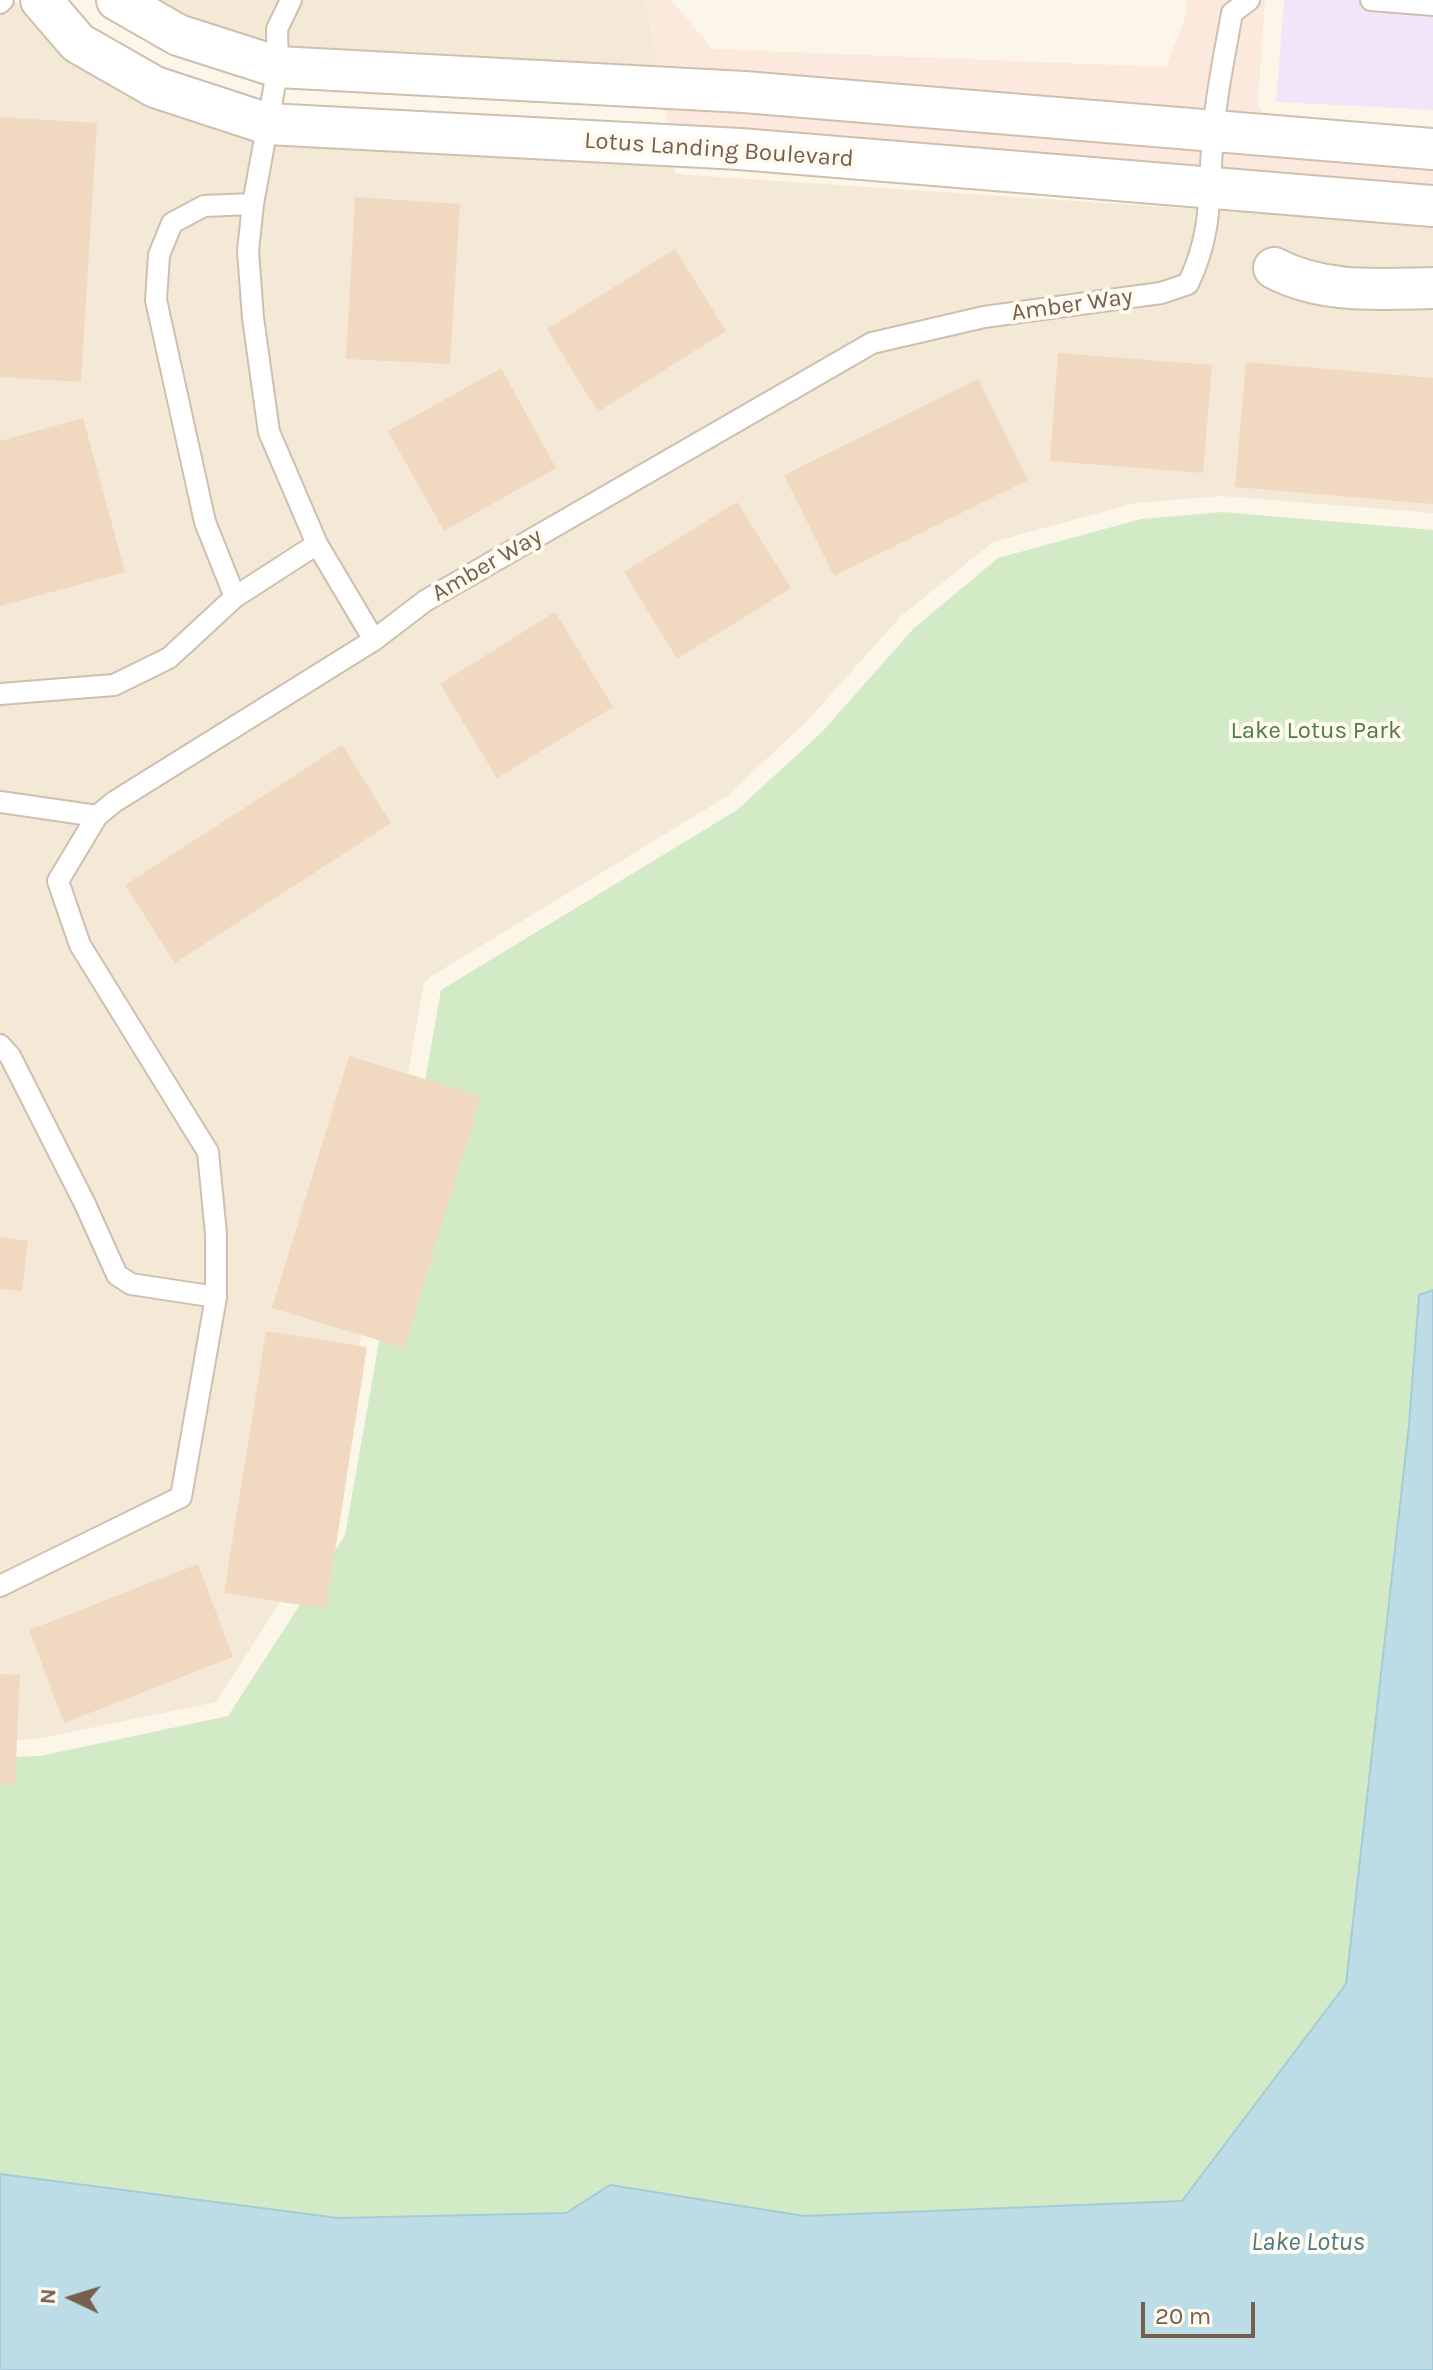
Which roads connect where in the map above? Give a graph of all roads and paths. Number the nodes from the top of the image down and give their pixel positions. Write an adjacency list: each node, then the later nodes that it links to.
1 (41, 0): 9 (street, Lotus Landing Boulevard)
2 (117, 0): 8 (street)
3 (291, 0): 8 (lane)
4 (1249, 0): 7 (lane)
5 (1371, 0): 6 (lane)
6 (1433, 5)
7 (1232, 6): 10 (lane)
8 (278, 67): 9 (lane); 10 (street)
9 (268, 124): 12 (street, Lotus Landing Boulevard); 13 (lane)
10 (1213, 133): 11 (street); 12 (lane)
11 (1433, 149)
12 (1211, 190): 14 (street, Lotus Landing Boulevard); 19 (lane, Amber Way)
13 (253, 204): 17 (lane); 18 (lane)
14 (1433, 206)
15 (1274, 268): 16 (street)
16 (1433, 288)
17 (317, 544): 18 (lane); 19 (lane)
18 (235, 597): 20 (lane)
19 (374, 640): 22 (lane, Amber Way)
20 (0, 694)
21 (0, 802): 22 (lane)
22 (97, 816): 24 (lane)
23 (0, 1045): 24 (lane)
24 (216, 1297): 25 (lane)
25 (0, 1586)

